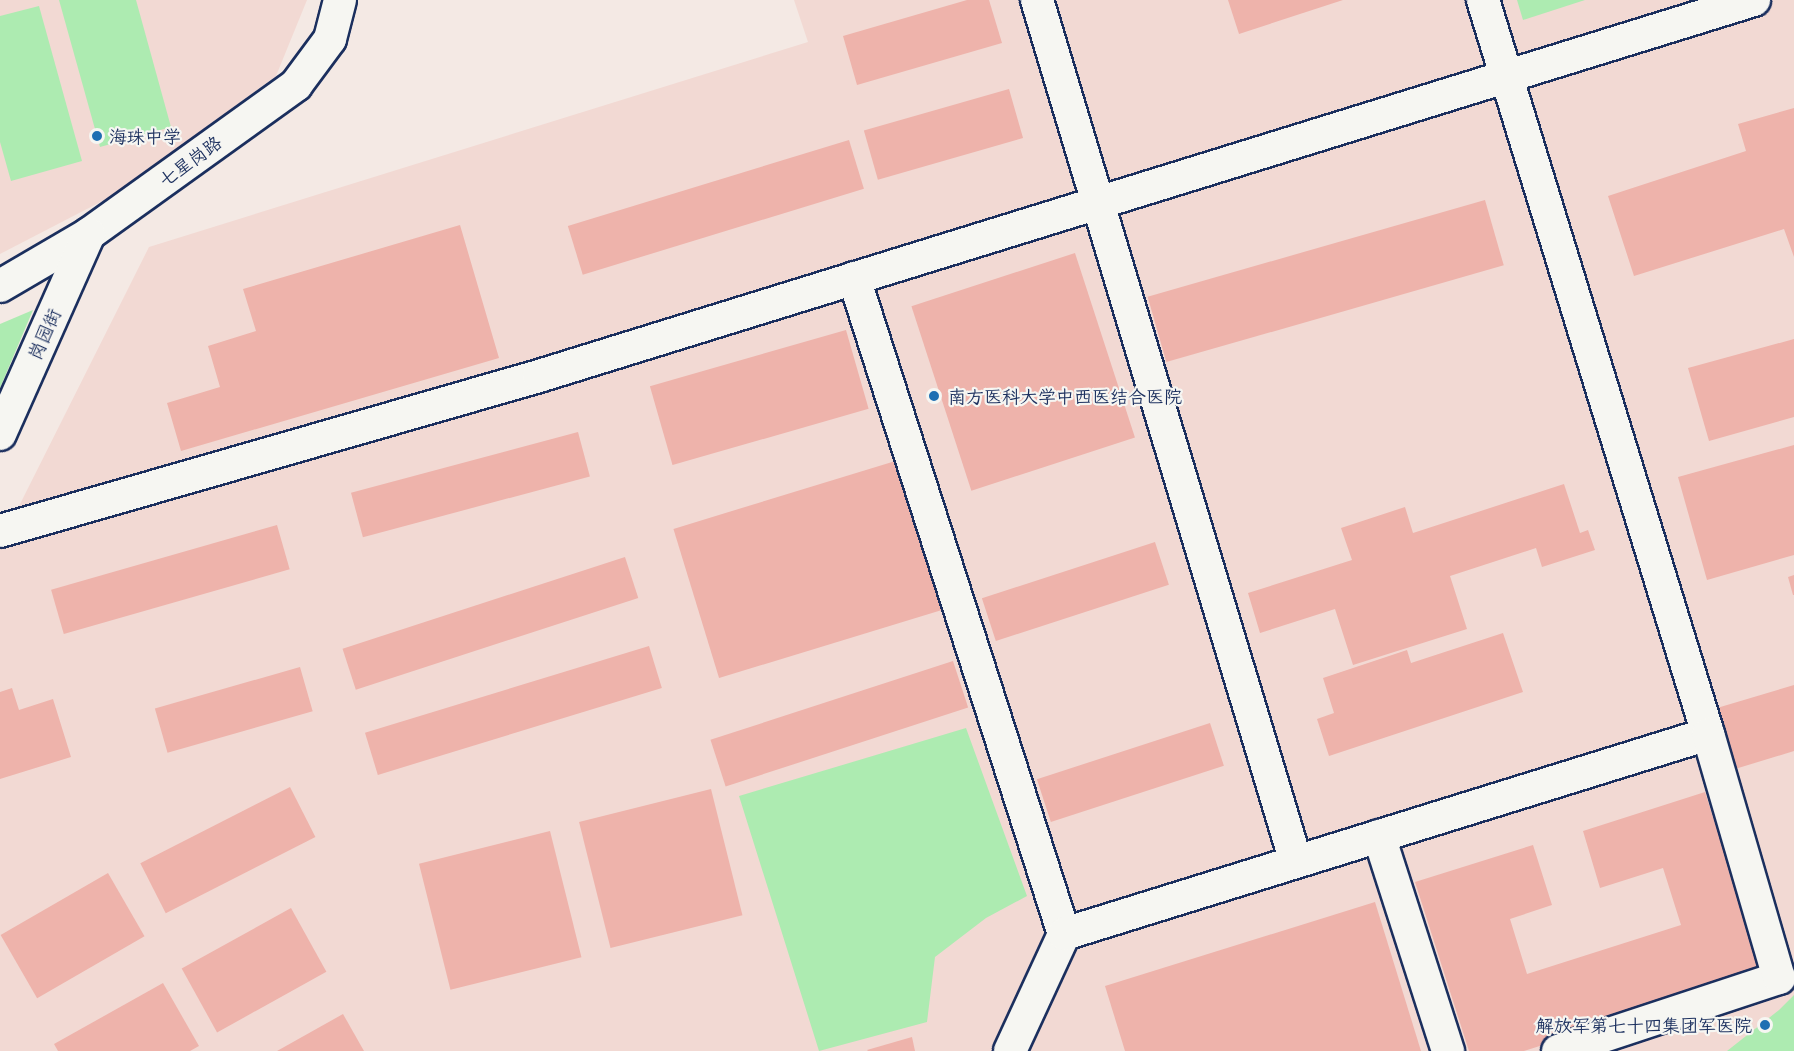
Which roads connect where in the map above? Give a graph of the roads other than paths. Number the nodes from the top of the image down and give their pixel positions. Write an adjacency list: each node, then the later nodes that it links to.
1 (340, 0): 7 (street, 七星岗路)
2 (1036, 0): 6 (street)
3 (1483, 0): 5 (street)
4 (1738, 2): 5 (street)
5 (1508, 77): 6 (street); 12 (street)
6 (1097, 202): 8 (street); 14 (street)
7 (89, 234): 9 (street, 七星岗路); 10 (street, 岗园街)
8 (854, 278): 11 (street); 15 (street)
9 (0, 286)
10 (0, 434)
11 (0, 531)
12 (1708, 734): 13 (street); 18 (street)
13 (1379, 836): 14 (street); 17 (street)
14 (1296, 862): 15 (street)
15 (1064, 934): 16 (street)
16 (1010, 1051)
17 (1448, 1051)
18 (1558, 1051)

